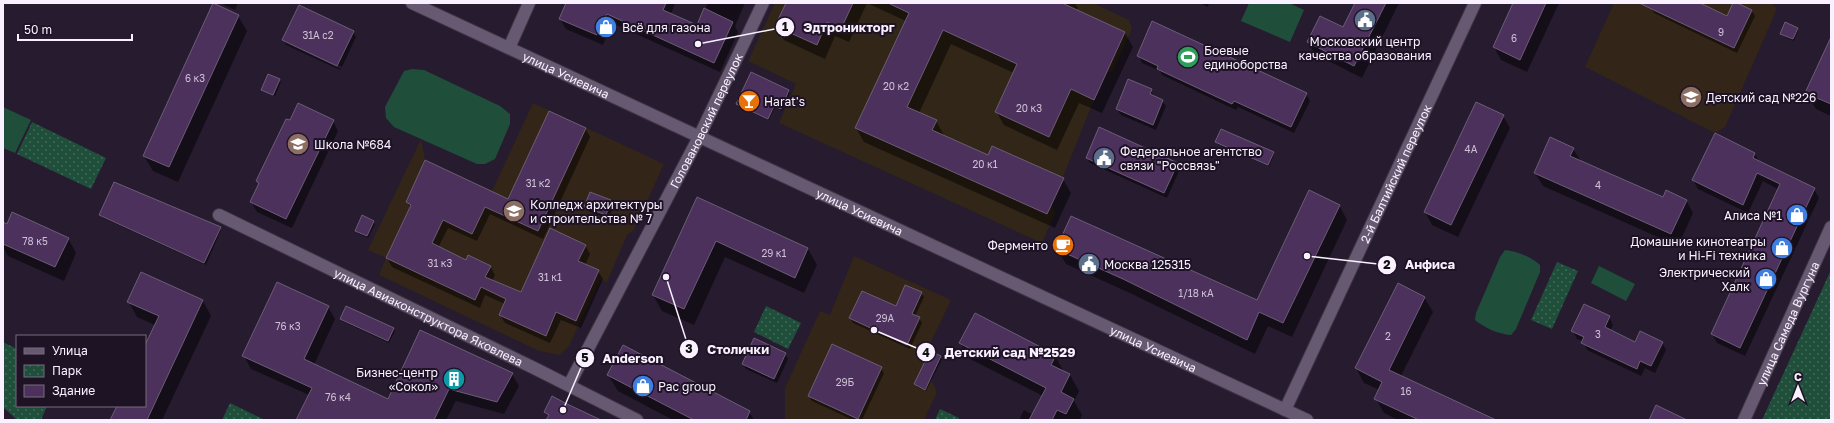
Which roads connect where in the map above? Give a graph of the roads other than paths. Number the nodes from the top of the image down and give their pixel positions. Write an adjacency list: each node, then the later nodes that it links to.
1 (412, 3): 5 (street, улица Усиевича)
2 (529, 3): 5 (street)
3 (763, 3): 6 (street, Головановский переулок)
4 (1475, 3): 10 (street, 2-й Балтийский переулок)
5 (509, 48): 6 (street, улица Усиевича)
6 (699, 137): 9 (street, Головановский переулок); 10 (street, улица Усиевича)
7 (219, 215): 9 (street, улица Авиаконструктора Яковлева)
8 (1831, 227): 13 (street, улица Самеда Вургуна)
9 (569, 385): 11 (street, улица Авиаконструктора Яковлева)
10 (1285, 410): 12 (street, улица Усиевича)
11 (636, 420)
12 (1307, 420)
13 (1744, 420)

